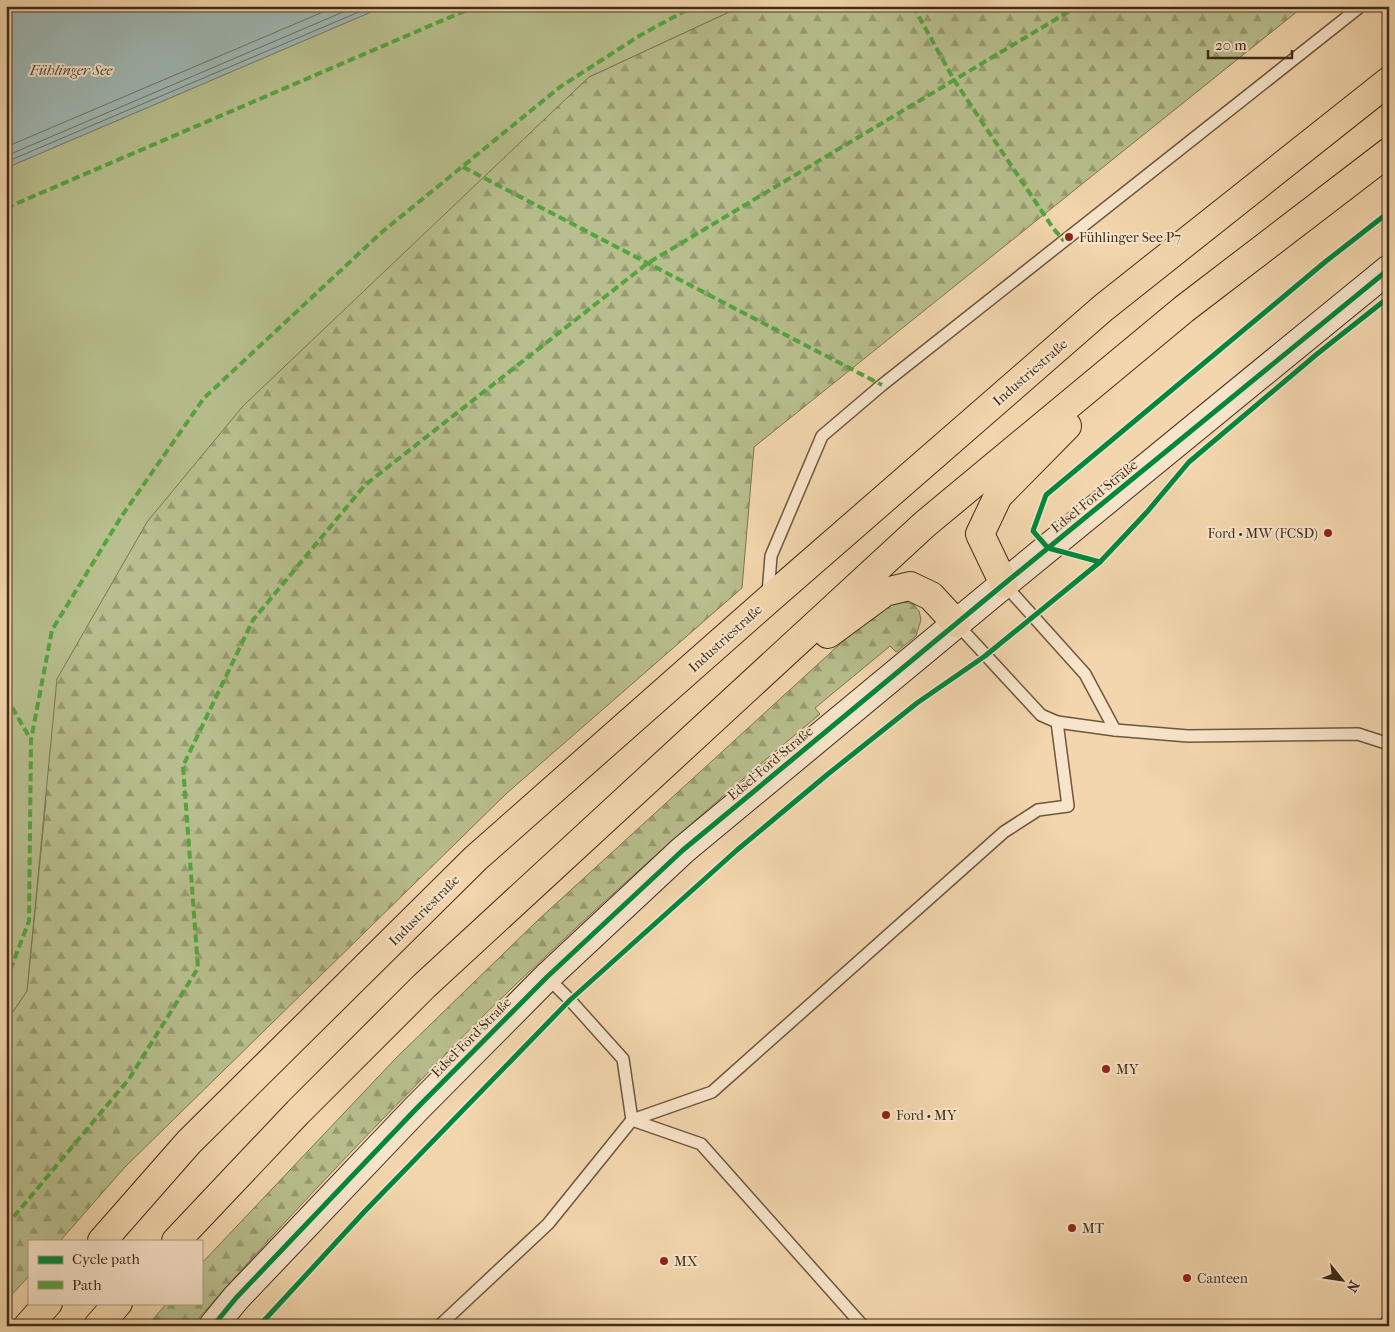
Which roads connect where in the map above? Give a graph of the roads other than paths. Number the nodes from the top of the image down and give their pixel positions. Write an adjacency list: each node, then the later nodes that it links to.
1 (1361, 6): 7 (lane)
2 (1389, 81): 7 (highway, Industriestraße)
3 (1389, 152): 5 (highway)
4 (1389, 269): 6 (street, Edsel-Ford-Straße)
5 (1184, 308): 6 (highway); 10 (highway)
6 (1004, 584): 8 (street, Edsel-Ford-Straße); 11 (lane)
7 (768, 600): 15 (highway, Industriestraße)
8 (956, 623): 9 (lane); 10 (highway); 13 (street, Edsel-Ford-Straße)
9 (1057, 722): 11 (lane); 14 (lane)
10 (708, 723): 16 (highway)
11 (1115, 730): 12 (lane)
12 (1389, 744)
13 (547, 977): 14 (lane); 22 (street, Edsel-Ford-Straße)
14 (632, 1120): 23 (lane); 24 (lane)
15 (103, 1240)
16 (177, 1240)
17 (47, 1304): 20 (highway)
18 (117, 1304): 21 (highway)
19 (1389, 1320): 25 (lane)
20 (28, 1326)
21 (98, 1326)
22 (213, 1326)
23 (439, 1326)
24 (863, 1326)
25 (1383, 1326)

